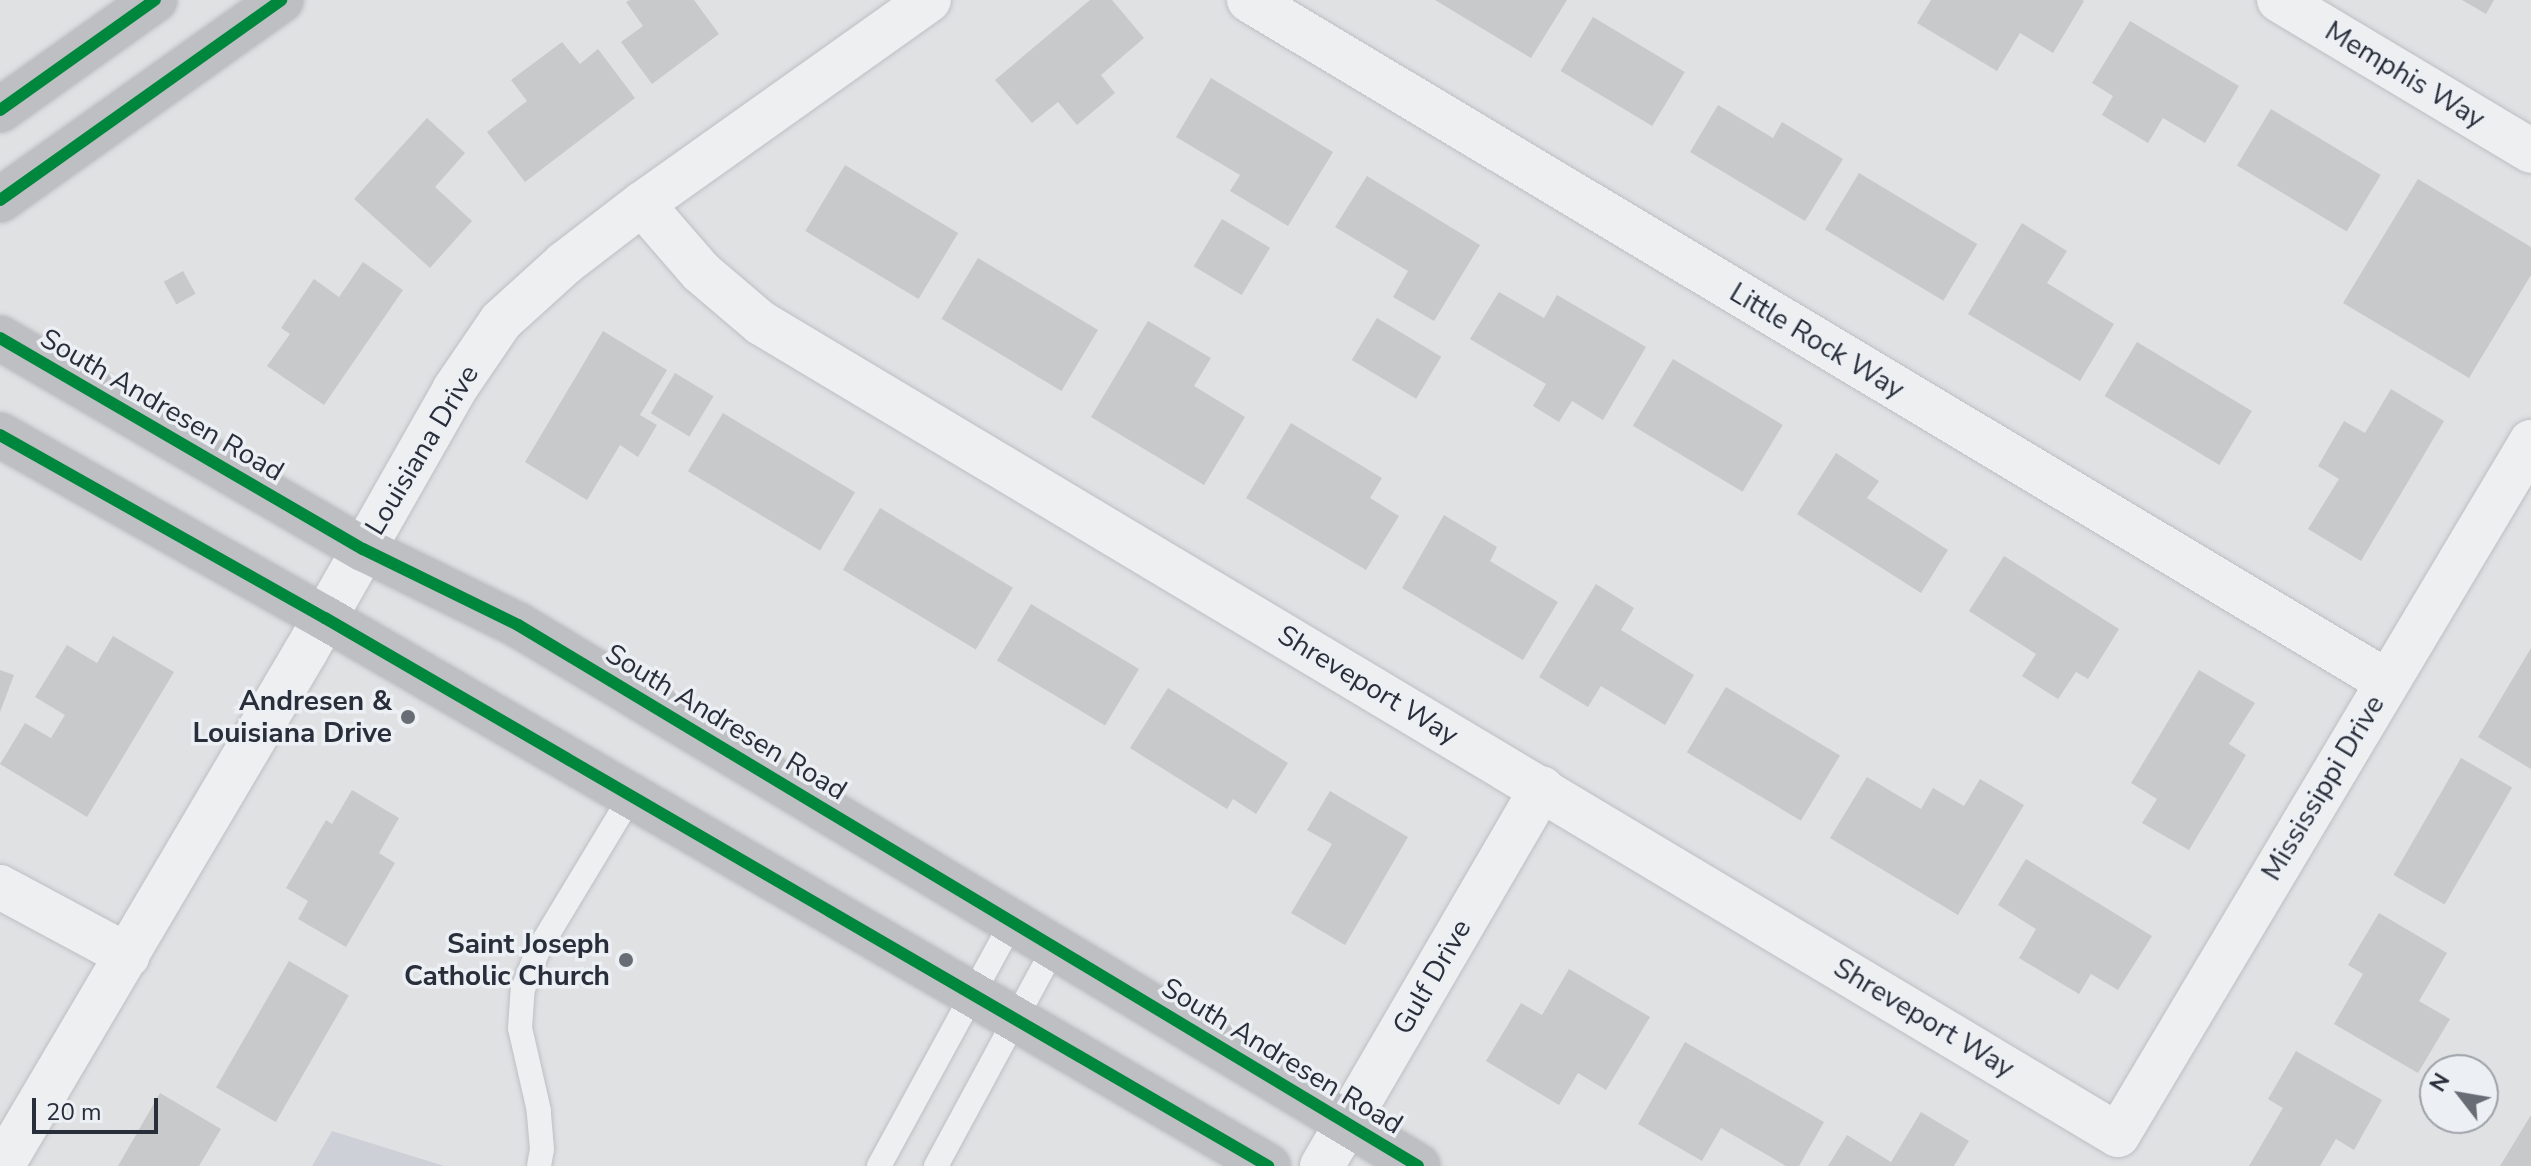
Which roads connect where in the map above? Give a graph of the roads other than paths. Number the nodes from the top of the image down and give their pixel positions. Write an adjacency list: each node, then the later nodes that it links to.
1 (155, 0): 6 (street)
2 (281, 0): 8 (street)
3 (929, 0): 9 (street, Louisiana Drive)
4 (1249, 0): 15 (street, Little Rock Way)
5 (2279, 0): 7 (street, Memphis Way)
6 (0, 110)
7 (2531, 151)
8 (0, 200)
9 (642, 204): 13 (street, Louisiana Drive); 16 (street, Shreveport Way)
10 (0, 338): 13 (street, South Andresen Road)
11 (0, 435): 14 (street)
12 (2531, 442): 15 (street, Mississippi Drive)
13 (363, 549): 14 (street, Louisiana Drive); 19 (street, South Andresen Road)
14 (325, 618): 17 (street); 21 (street, Louisiana Drive)
15 (2386, 681): 25 (street, Mississippi Drive)
16 (1542, 788): 24 (street, Gulf Drive); 25 (street, Shreveport Way)
17 (631, 796): 22 (street); 28 (lane)
18 (0, 887): 21 (street)
19 (1012, 922): 20 (street, South Andresen Road); 22 (lane)
20 (1054, 948): 23 (lane); 24 (street, South Andresen Road)
21 (128, 956): 27 (street, Louisiana Drive)
22 (973, 995): 23 (street); 26 (lane)
23 (1015, 1019): 29 (lane); 30 (street)
24 (1347, 1124): 31 (street, Gulf Drive); 32 (street, South Andresen Road)
25 (2118, 1135)
26 (882, 1165)
27 (2, 1166)
28 (539, 1166)
29 (936, 1166)
30 (1268, 1166)
31 (1322, 1166)
32 (1418, 1166)

